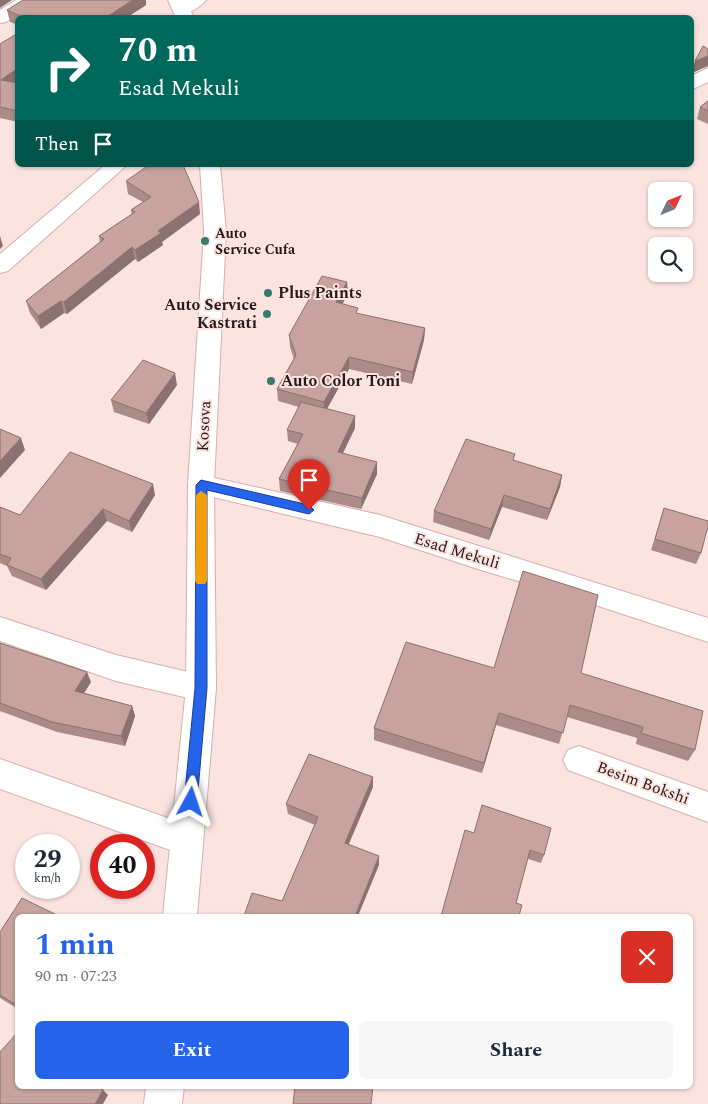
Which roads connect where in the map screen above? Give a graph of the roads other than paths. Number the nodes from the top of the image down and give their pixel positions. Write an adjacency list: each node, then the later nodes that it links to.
1 (28, 0): 4 (street)
2 (197, 0): 3 (street)
3 (181, 9)
4 (0, 18)
5 (708, 74): 6 (street)
6 (694, 82)
7 (115, 167): 9 (street)
8 (210, 167): 10 (street, Kosova)
9 (0, 266)
10 (201, 485): 12 (street, Esad Mekuli); 13 (street, Kosova)
11 (0, 629): 13 (street)
12 (708, 630)
13 (201, 688): 17 (street, Kosova)
14 (579, 760): 16 (street, Besim Bokshi)
15 (0, 774): 17 (street)
16 (708, 807)
17 (187, 840): 18 (street, Kosova)
18 (180, 914)
19 (165, 1089): 20 (street)
20 (164, 1104)

